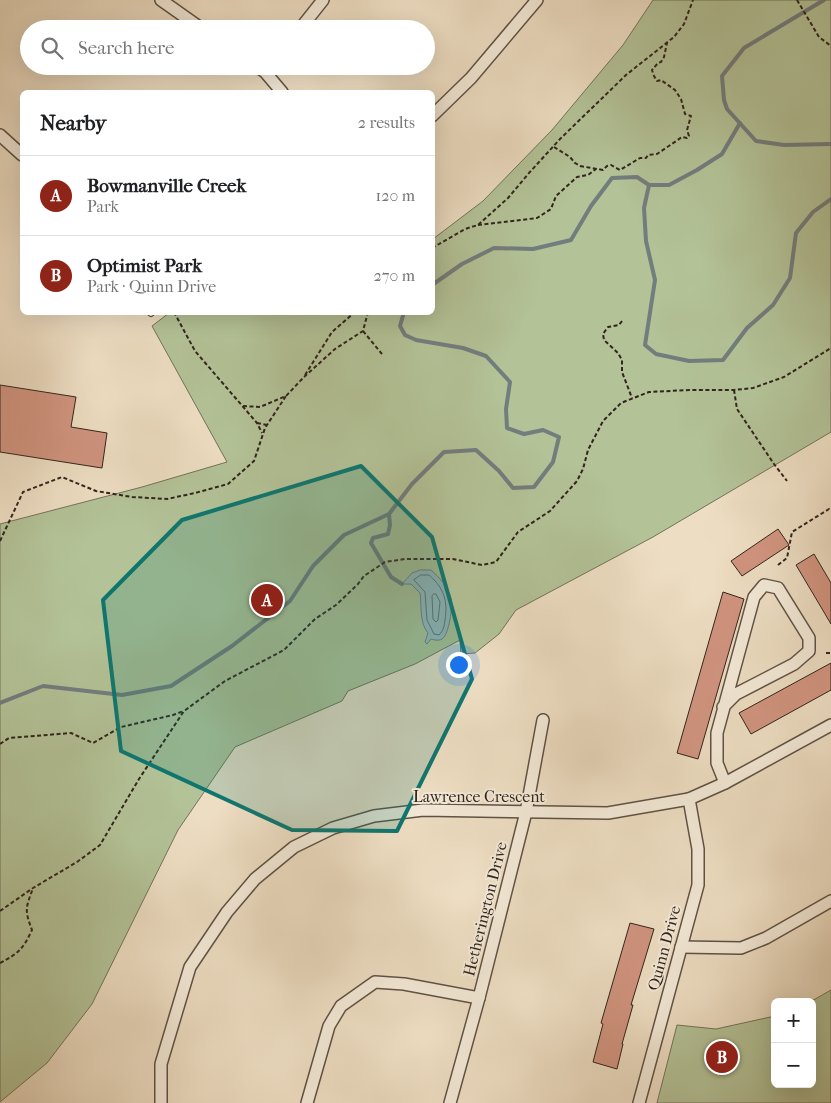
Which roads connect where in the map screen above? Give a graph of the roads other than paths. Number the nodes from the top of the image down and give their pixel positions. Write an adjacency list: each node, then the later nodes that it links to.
1 (161, 0): 4 (street)
2 (323, 0): 5 (street)
3 (537, 0): 8 (street)
4 (189, 20)
5 (307, 20)
6 (269, 75): 7 (street)
7 (280, 90)
8 (435, 113)
9 (0, 135): 10 (street)
10 (20, 153)
11 (723, 707): 11 (street); 14 (street)
12 (543, 720): 16 (street, Hetherington Drive)
13 (831, 725): 14 (street, Lawrence Crescent)
14 (725, 783): 15 (street, Lawrence Crescent)
15 (690, 799): 16 (street, Lawrence Crescent); 18 (street, Quinn Drive)
16 (526, 812): 19 (street, Hetherington Drive); 20 (street, Lawrence Crescent)
17 (831, 901): 18 (street)
18 (682, 947): 23 (street, Quinn Drive)
19 (480, 998): 21 (street); 22 (street, Hetherington Drive)
20 (161, 1103)
21 (307, 1103)
22 (450, 1103)
23 (639, 1103)

